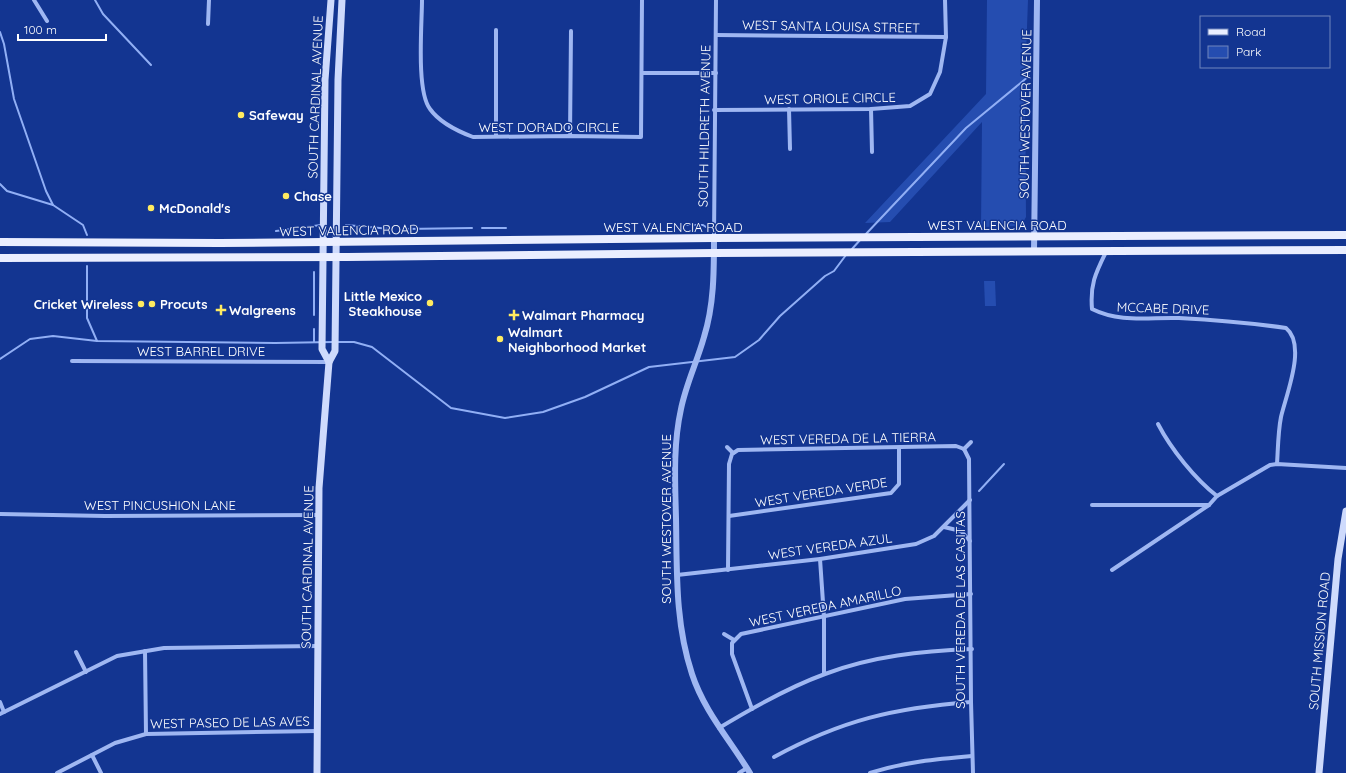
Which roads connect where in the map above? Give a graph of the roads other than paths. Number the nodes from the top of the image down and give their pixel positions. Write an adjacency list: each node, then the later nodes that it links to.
1 (34, 0): 10 (street)
2 (209, 0): 11 (street)
3 (331, 0): 31 (main road, SOUTH CARDINAL AVENUE)
4 (342, 0): 32 (main road, SOUTH CARDINAL AVENUE)
5 (422, 0): 21 (street, WEST DORADO CIRCLE)
6 (642, 0): 17 (street)
7 (716, 0): 14 (street, SOUTH HILDRETH AVENUE)
8 (945, 0): 15 (street, WEST ORIOLE CIRCLE)
9 (1037, 0): 26 (street, SOUTH WESTOVER AVENUE)
10 (47, 21)
11 (208, 24)
12 (496, 30): 21 (street)
13 (571, 31): 22 (street)
14 (716, 35): 15 (street, WEST SANTA LOUISA STREET); 16 (street, SOUTH HILDRETH AVENUE)
15 (946, 37): 18 (street, WEST ORIOLE CIRCLE)
16 (716, 73): 17 (street); 19 (street, SOUTH HILDRETH AVENUE)
17 (643, 74): 22 (street, WEST DORADO CIRCLE)
18 (871, 109): 20 (street, WEST ORIOLE CIRCLE); 24 (street)
19 (714, 110): 20 (street, WEST ORIOLE CIRCLE); 27 (street, SOUTH HILDRETH AVENUE)
20 (789, 110): 23 (street)
21 (496, 136): 22 (street, WEST DORADO CIRCLE)
22 (570, 136)
23 (790, 149)
24 (872, 152)
25 (1346, 235): 26 (main road, WEST VALENCIA ROAD)
26 (1035, 237): 27 (main road, WEST VALENCIA ROAD); 34 (street, SOUTH WESTOVER AVENUE)
27 (714, 238): 28 (main road, WEST VALENCIA ROAD); 36 (street, SOUTH HILDRETH AVENUE)
28 (522, 240): 32 (main road, WEST VALENCIA ROAD); 37 (main road)
29 (0, 242): 30 (main road, WEST VALENCIA ROAD)
30 (107, 242): 31 (main road, WEST VALENCIA ROAD); 39 (main road)
31 (324, 242): 32 (main road, WEST VALENCIA ROAD); 38 (main road, SOUTH CARDINAL AVENUE)
32 (337, 243): 40 (main road, SOUTH CARDINAL AVENUE)
33 (1346, 250): 35 (main road, WEST VALENCIA ROAD)
34 (1034, 252): 35 (main road, WEST VALENCIA ROAD); 36 (main road, WEST VALENCIA ROAD)
35 (1106, 252): 50 (street, MCCABE DRIVE)
36 (714, 253): 37 (main road, WEST VALENCIA ROAD); 65 (street, SOUTH WESTOVER AVENUE)
37 (520, 255): 40 (main road, WEST VALENCIA ROAD)
38 (324, 256): 39 (main road, WEST VALENCIA ROAD); 40 (main road, WEST VALENCIA ROAD); 43 (main road, SOUTH CARDINAL AVENUE)
39 (108, 257): 41 (main road, WEST VALENCIA ROAD)
40 (336, 257): 43 (main road, SOUTH CARDINAL AVENUE)
41 (0, 258)
42 (72, 361): 43 (street, WEST BARREL DRIVE)
43 (329, 362): 58 (main road, SOUTH CARDINAL AVENUE)
44 (1158, 424): 52 (street)
45 (971, 442): 48 (street)
46 (727, 447): 49 (street)
47 (900, 448): 48 (street, WEST VEREDA DE LA TIERRA); 49 (street, WEST VEREDA DE LA TIERRA); 59 (street, WEST VEREDA VERDE)
48 (964, 448): 53 (street, SOUTH VEREDA DE LAS CASITAS)
49 (733, 453): 59 (street)
50 (1277, 464): 51 (street); 52 (street)
51 (1346, 468)
52 (1217, 496): 55 (street)
53 (970, 500): 60 (street, WEST VEREDA AZUL); 61 (street, SOUTH VEREDA DE LAS CASITAS)
54 (1092, 505): 55 (street)
55 (1209, 505): 64 (street)
56 (1346, 511): 93 (main road, SOUTH MISSION ROAD)
57 (0, 514): 58 (street, WEST PINCUSHION LANE)
58 (319, 515): 70 (main road, SOUTH CARDINAL AVENUE)
59 (730, 516): 63 (street)
60 (944, 527): 61 (street); 62 (street, WEST VEREDA AZUL)
61 (970, 541): 66 (street, SOUTH VEREDA DE LAS CASITAS)
62 (820, 559): 63 (street, WEST VEREDA AZUL); 67 (street)
63 (728, 570): 65 (street, WEST VEREDA AZUL)
64 (1112, 570)
65 (677, 575): 80 (street, SOUTH WESTOVER AVENUE)
66 (971, 594): 67 (street, WEST VEREDA AMARILLO); 71 (street, SOUTH VEREDA DE LAS CASITAS)
67 (824, 617): 69 (street, WEST VEREDA AMARILLO); 75 (street)
68 (724, 634): 69 (street)
69 (734, 640): 78 (street, WEST VEREDA AMARILLO)
70 (318, 646): 72 (street); 81 (main road, SOUTH CARDINAL AVENUE)
71 (972, 650): 75 (street); 77 (street, SOUTH VEREDA DE LAS CASITAS)
72 (145, 651): 74 (street); 82 (street)
73 (76, 652): 74 (street)
74 (86, 672): 79 (street)
75 (824, 674): 78 (street)
76 (0, 702): 79 (street)
77 (970, 702): 84 (street, SOUTH VEREDA DE LAS CASITAS); 85 (street)
78 (752, 709): 80 (street)
79 (2, 713)
80 (719, 728): 86 (street, SOUTH WESTOVER AVENUE)
81 (317, 731): 82 (street, WEST PASEO DE LAS AVES); 89 (main road, SOUTH CARDINAL AVENUE)
82 (146, 734): 83 (street, WEST PASEO DE LAS AVES)
83 (92, 755): 87 (street, WEST PASEO DE LAS AVES); 88 (street)
84 (972, 756): 91 (street); 92 (street, SOUTH VEREDA DE LAS CASITAS)
85 (774, 757)
86 (748, 771): 90 (street)
87 (57, 773)
88 (101, 773)
89 (317, 773)
90 (739, 773)
91 (870, 773)
92 (973, 773)
93 (1319, 773)

